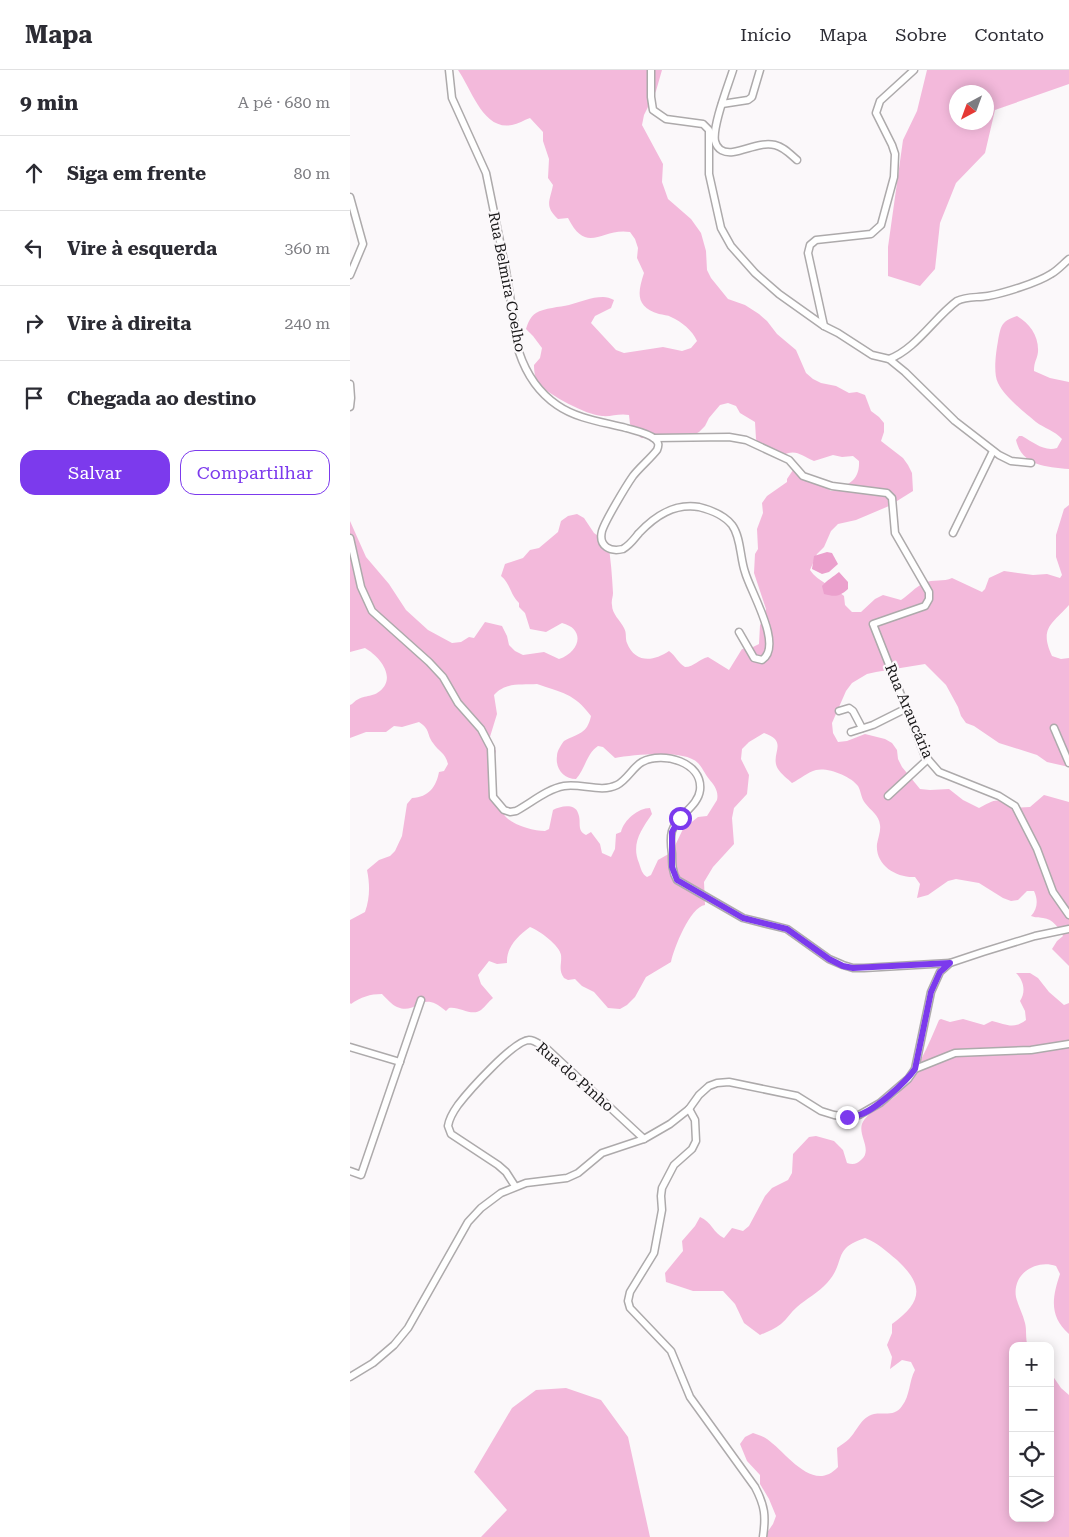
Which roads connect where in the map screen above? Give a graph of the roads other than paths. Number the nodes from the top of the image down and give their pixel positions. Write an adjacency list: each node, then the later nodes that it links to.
1 (448, 70): 17 (street, Rua Belmira Coelho)
2 (651, 70): 8 (street)
3 (733, 70): 6 (street)
4 (760, 70): 6 (street)
5 (914, 70): 13 (street)
6 (722, 104): 7 (street)
7 (718, 116): 8 (street); 9 (street)
8 (706, 126): 13 (street)
9 (797, 160)
10 (351, 202): 12 (street)
11 (1069, 259): 14 (street)
12 (350, 275)
13 (824, 326): 14 (street)
14 (889, 359): 18 (street)
15 (350, 384): 16 (street)
16 (350, 408)
17 (654, 438): 22 (street); 23 (street, Rua Araucária)
18 (993, 451): 19 (street); 20 (street)
19 (1031, 463)
20 (953, 533)
21 (350, 538): 33 (street)
22 (739, 632)
23 (907, 708): 25 (street); 28 (street, Rua Araucária)
24 (839, 711): 25 (street)
25 (862, 728): 27 (street)
26 (1054, 728): 29 (street)
27 (851, 732)
28 (928, 759): 30 (street); 31 (street, Rua Araucária)
29 (1069, 763)
30 (888, 796)
31 (1069, 915)
32 (1069, 929): 33 (street)
33 (950, 963): 38 (street)
34 (422, 1000): 37 (street)
35 (1069, 1044): 38 (street)
36 (350, 1047): 37 (street)
37 (400, 1062): 41 (street)
38 (915, 1069): 39 (street)
39 (689, 1109): 40 (street); 44 (street)
40 (644, 1139): 42 (street); 42 (street, Rua do Pinho)
41 (350, 1171)
42 (515, 1186): 43 (street)
43 (350, 1377)
44 (763, 1537)

